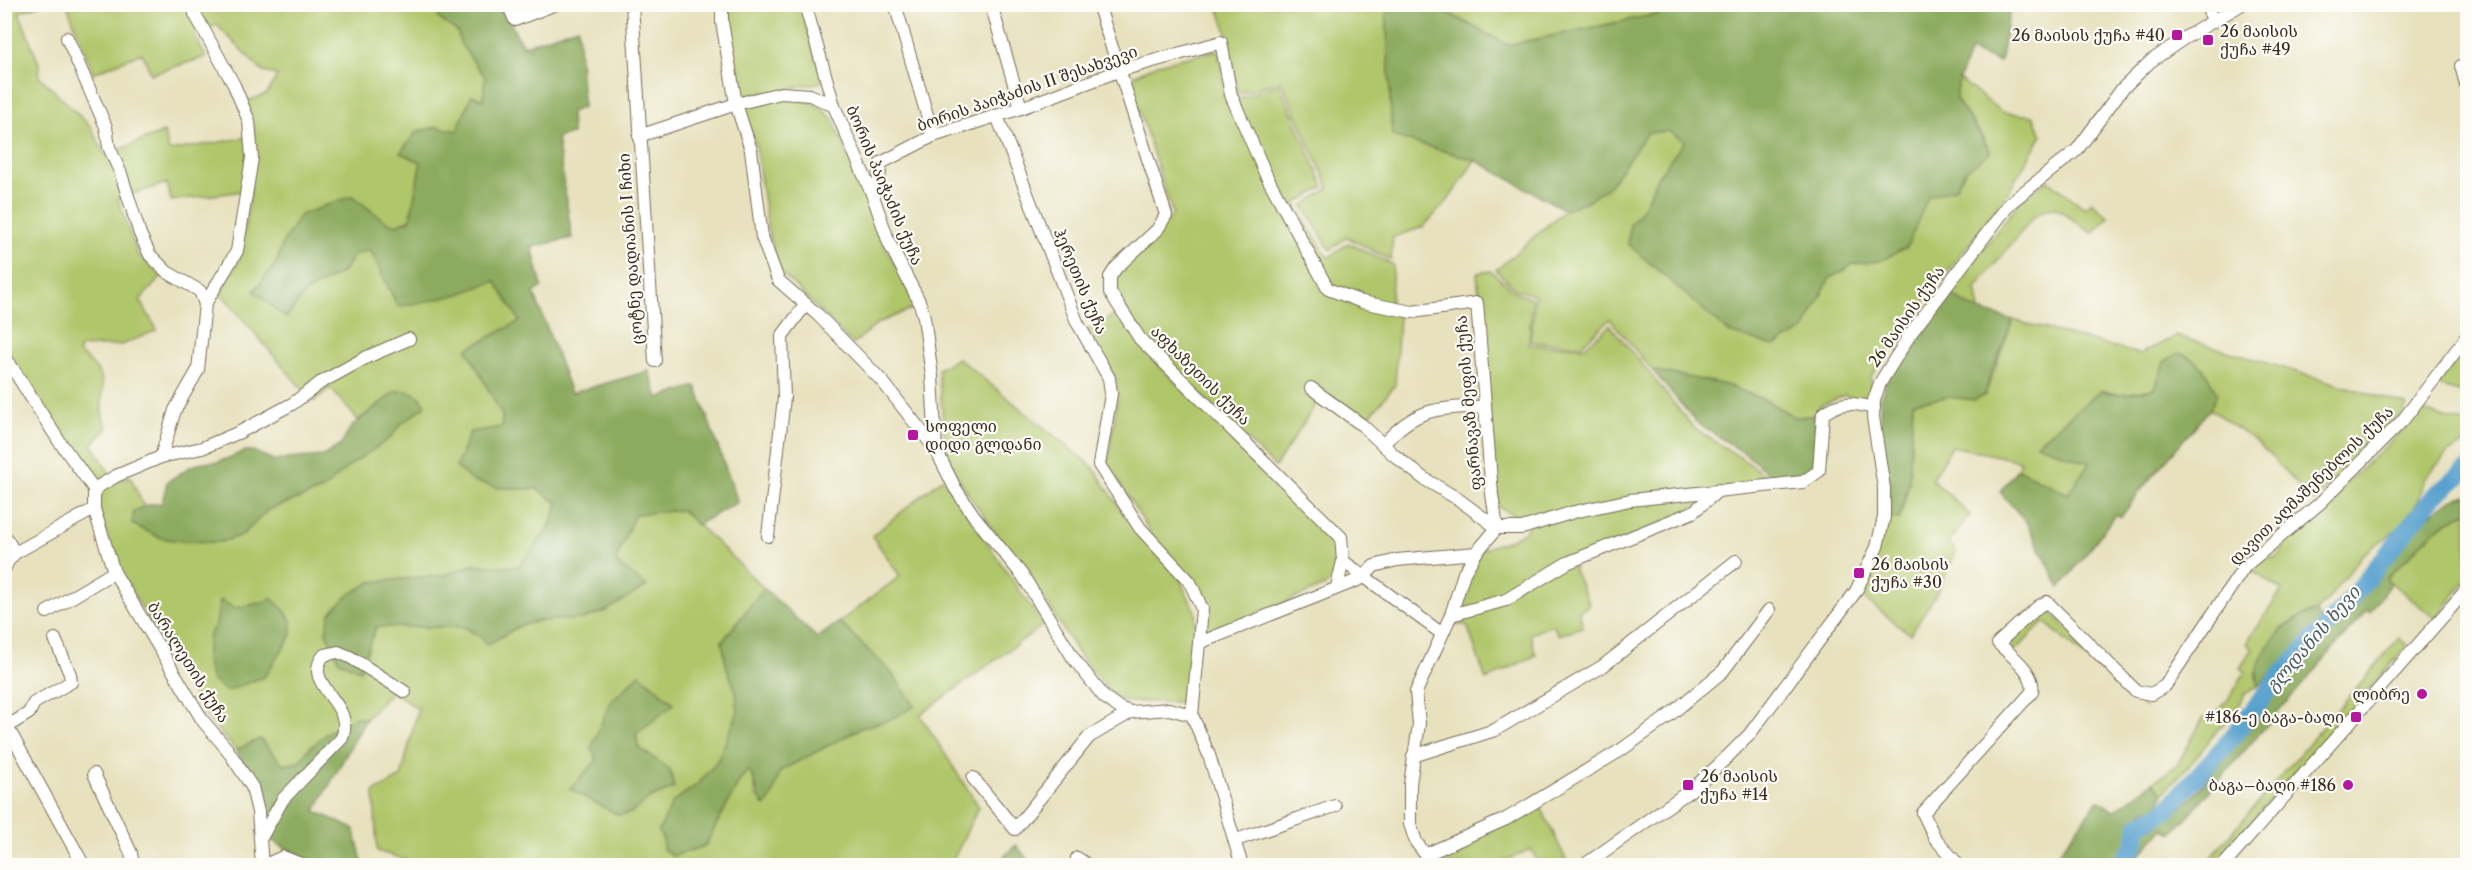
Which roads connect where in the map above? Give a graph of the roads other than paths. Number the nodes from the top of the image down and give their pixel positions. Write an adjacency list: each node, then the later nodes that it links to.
1 (508, 4): 2 (street)
2 (556, 4)
3 (632, 4): 22 (street, ცოტნე დადიანის I ჩიხი)
4 (722, 4): 18 (street)
5 (805, 4): 19 (street, ბორის პაიჭაძის ქუჩა)
6 (895, 4): 23 (street)
7 (990, 4): 20 (street)
8 (1098, 4): 16 (street, აფხაზეთის ქუჩა)
9 (2205, 4): 12 (street)
10 (2242, 4): 12 (street, 26 მაისის ქუჩა)
11 (195, 14): 25 (street)
12 (2214, 21): 33 (street, 26 მაისის ქუჩა)
13 (67, 38): 25 (street)
14 (1221, 42): 16 (street, ბორის პაიჭაძის II შესახვევი); 32 (street, ფარნავაზ მეფის ქუჩა)
15 (2461, 66): 17 (street)
16 (1121, 70): 20 (street, ბორის პაიჭაძის II შესახვევი); 45 (street, აფხაზეთის ქუჩა)
17 (2468, 90)
18 (736, 104): 19 (street); 22 (street); 26 (street)
19 (834, 106): 24 (street, ბორის პაიჭაძის ქუჩა)
20 (1021, 108): 21 (street, ბორის პაიჭაძის II შესახვევი)
21 (998, 116): 23 (street, ბორის პაიჭაძის II შესახვევი); 57 (street, ჰერეთის ქუჩა)
22 (639, 136): 30 (street, ცოტნე დადიანის I ჩიხი)
23 (933, 136): 24 (street, ბორის პაიჭაძის II შესახვევი)
24 (873, 196): 35 (street, ბორის პაიჭაძის ქუჩა)
25 (205, 304): 36 (street)
26 (806, 304): 35 (street); 42 (street)
27 (409, 339): 36 (street)
28 (2466, 341): 78 (street, დავით აღმაშენებლის ქუჩა)
29 (4, 355): 37 (street)
30 (655, 361)
31 (1311, 388): 34 (street)
32 (1485, 407): 34 (street); 40 (street, ფარნავაზ მეფის ქუჩა)
33 (1874, 408): 38 (street); 77 (street, 26 მაისის ქუჩა)
34 (1383, 445): 40 (street)
35 (936, 450): 59 (street)
36 (161, 457): 37 (street)
37 (94, 489): 39 (street, ბარალეთის ქუჩა)
38 (1719, 490): 40 (street); 54 (street)
39 (94, 508): 43 (street); 48 (street, ბარალეთის ქუჩა)
40 (1497, 528): 44 (street)
41 (4, 535): 43 (street)
42 (768, 536)
43 (15, 553): 47 (street)
44 (1476, 553): 49 (street); 54 (street)
45 (1343, 561): 49 (street); 50 (street, აფხაზეთის ქუჩა)
46 (1736, 561): 62 (street)
47 (4, 570)
48 (114, 572): 53 (street); 66 (street, ბარალეთის ქუჩა)
49 (1363, 578): 50 (street); 55 (street)
50 (1337, 587): 57 (street)
51 (2468, 588): 79 (street)
52 (1769, 610): 68 (street)
53 (47, 612)
54 (1451, 615): 55 (street)
55 (1442, 633): 62 (street)
56 (55, 639): 61 (street)
57 (1199, 643): 60 (street, ჰერეთის ქუჩა)
58 (405, 692): 66 (street)
59 (1131, 712): 60 (street); 64 (street)
60 (1192, 715): 67 (street)
61 (6, 724): 70 (street)
62 (1413, 756): 68 (street)
63 (94, 774): 71 (street)
64 (973, 778)
65 (1335, 806): 67 (street)
66 (260, 840): 72 (street, ბარალეთის ქუჩა)
67 (1236, 840): 75 (street)
68 (1427, 854): 76 (street)
69 (1077, 858): 74 (street)
70 (84, 866)
71 (133, 866)
72 (262, 866): 73 (street)
73 (306, 866)
74 (1089, 866)
75 (1242, 866)
76 (1434, 866)
77 (1582, 866)
78 (1959, 866)
79 (2223, 866)

